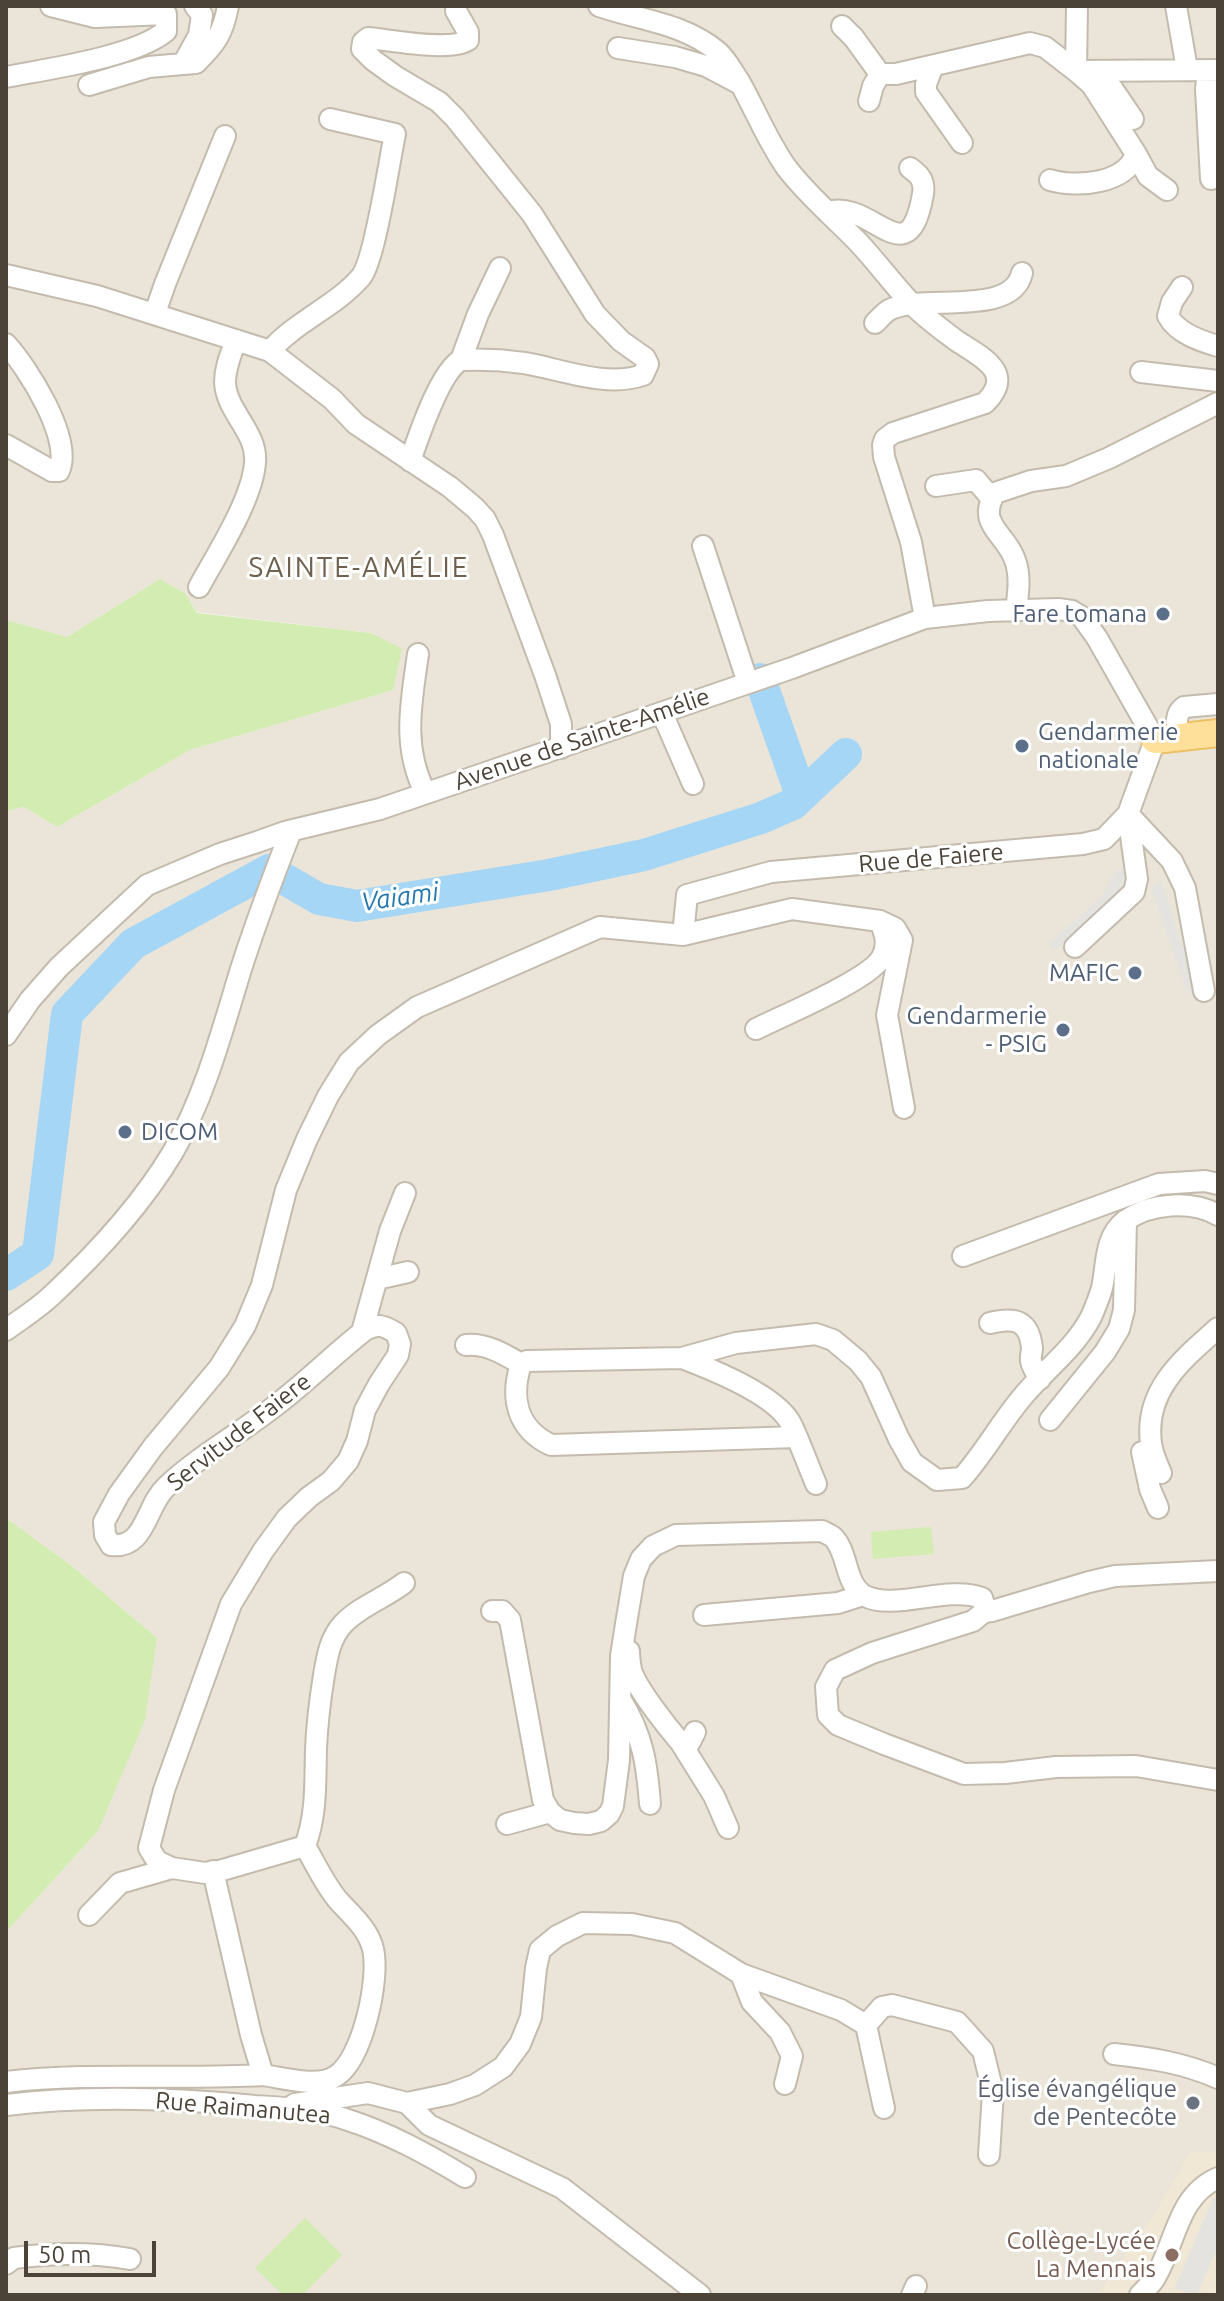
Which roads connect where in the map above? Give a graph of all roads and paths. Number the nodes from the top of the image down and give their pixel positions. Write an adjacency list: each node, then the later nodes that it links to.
1 (51, 6): 7 (street)
2 (195, 6): 11 (street)
3 (228, 6): 11 (street)
4 (599, 6): 17 (street)
5 (1077, 6): 14 (street)
6 (1176, 6): 13 (street)
7 (170, 10): 16 (street)
8 (456, 11): 41 (street)
9 (842, 26): 15 (street)
10 (618, 48): 17 (street)
11 (183, 64): 18 (street)
12 (933, 66): 14 (street); 15 (street); 23 (street)
13 (1204, 70): 14 (street); 26 (street)
14 (1076, 71): 21 (street); 24 (street)
15 (880, 74): 19 (street)
16 (6, 77)
17 (740, 84): 29 (street)
18 (89, 85)
19 (869, 101)
20 (330, 119): 40 (street)
21 (1133, 119)
22 (225, 136): 35 (street)
23 (962, 143)
24 (1136, 154): 27 (street); 28 (street)
25 (910, 168): 29 (street)
26 (1211, 179)
27 (1050, 180)
28 (1167, 190)
29 (828, 212): 34 (street)
30 (500, 268): 41 (street)
31 (1022, 273): 34 (street)
32 (6, 275): 35 (street)
33 (1182, 287): 39 (street)
34 (912, 304): 36 (street); 52 (street)
35 (155, 313): 37 (street)
36 (875, 323)
37 (236, 340): 40 (street); 50 (street)
38 (6, 344): 45 (street)
39 (1218, 346)
40 (270, 351): 46 (street)
41 (461, 360): 46 (street)
42 (1141, 372): 43 (street)
43 (1218, 381)
44 (1218, 403): 48 (street)
45 (6, 445)
46 (410, 461): 59 (street)
47 (936, 486): 48 (street)
48 (992, 499): 51 (street)
49 (703, 546): 54 (street)
50 (199, 587)
51 (1016, 611): 52 (street, Avenue de Sainte-Amélie); 58 (street, Avenue de Sainte-Amélie)
52 (925, 618): 54 (street, Avenue de Sainte-Amélie)
53 (418, 654): 61 (street)
54 (748, 683): 56 (street, Avenue de Sainte-Amélie)
55 (1218, 704): 58 (street, Rue de Faiere)
56 (662, 713): 59 (street, Avenue de Sainte-Amélie); 60 (street)
57 (1218, 733): 58 (main road)
58 (1166, 739): 62 (street, Rue de Faiere)
59 (561, 748): 61 (street, Avenue de Sainte-Amélie)
60 (693, 784)
61 (425, 792): 63 (street, Avenue de Sainte-Amélie)
62 (1128, 814): 65 (street, Rue de Faiere); 66 (street); 67 (street)
63 (291, 831): 68 (street, Avenue de Sainte-Amélie); 80 (street)
64 (880, 921): 65 (street); 69 (street); 70 (street)
65 (683, 935): 81 (street, Servitude Faiere)
66 (1075, 947)
67 (1204, 991)
68 (8, 1029)
69 (756, 1029)
70 (904, 1108)
71 (1218, 1184): 75 (street)
72 (405, 1193): 77 (street)
73 (1218, 1215): 74 (street)
74 (1126, 1220): 85 (street); 86 (street)
75 (963, 1256)
76 (408, 1272): 77 (street)
77 (377, 1279): 81 (street)
78 (990, 1323): 85 (street)
79 (1218, 1328): 87 (street)
80 (6, 1330)
81 (362, 1332): 106 (street)
82 (466, 1345): 84 (street)
83 (682, 1358): 84 (street); 85 (street); 88 (street)
84 (521, 1364): 88 (street)
85 (1040, 1379)
86 (1050, 1420)
87 (1150, 1426): 89 (street); 91 (street)
88 (797, 1437): 90 (street)
89 (1161, 1473)
90 (816, 1484)
91 (1158, 1508)
92 (1218, 1571): 96 (street)
93 (404, 1583): 105 (street)
94 (863, 1595): 96 (street); 97 (street); 98 (street)
95 (492, 1611): 102 (street)
96 (984, 1612): 100 (street)
97 (704, 1615)
98 (625, 1627): 99 (street); 104 (street)
99 (620, 1699): 101 (street); 102 (street)
100 (1218, 1780)
101 (650, 1804)
102 (550, 1812): 103 (street)
103 (507, 1824)
104 (728, 1828)
105 (305, 1846): 107 (street); 112 (street)
106 (172, 1868): 107 (street); 108 (street)
107 (213, 1871): 112 (street)
108 (89, 1915)
109 (741, 1974): 110 (street); 115 (street); 116 (street)
110 (866, 2025): 118 (street); 120 (street)
111 (1114, 2054): 113 (street)
112 (263, 2075): 114 (street)
113 (1218, 2078)
114 (6, 2082)
115 (785, 2084)
116 (407, 2103): 119 (street); 125 (street)
117 (6, 2105): 119 (street, Rue Raimanutea)
118 (884, 2108)
119 (288, 2109): 121 (street, Rue Raimanutea)
120 (989, 2155)
121 (465, 2177)
122 (1218, 2178): 126 (street)
123 (130, 2259): 124 (street)
124 (6, 2264)
125 (700, 2295)
126 (1140, 2295)

